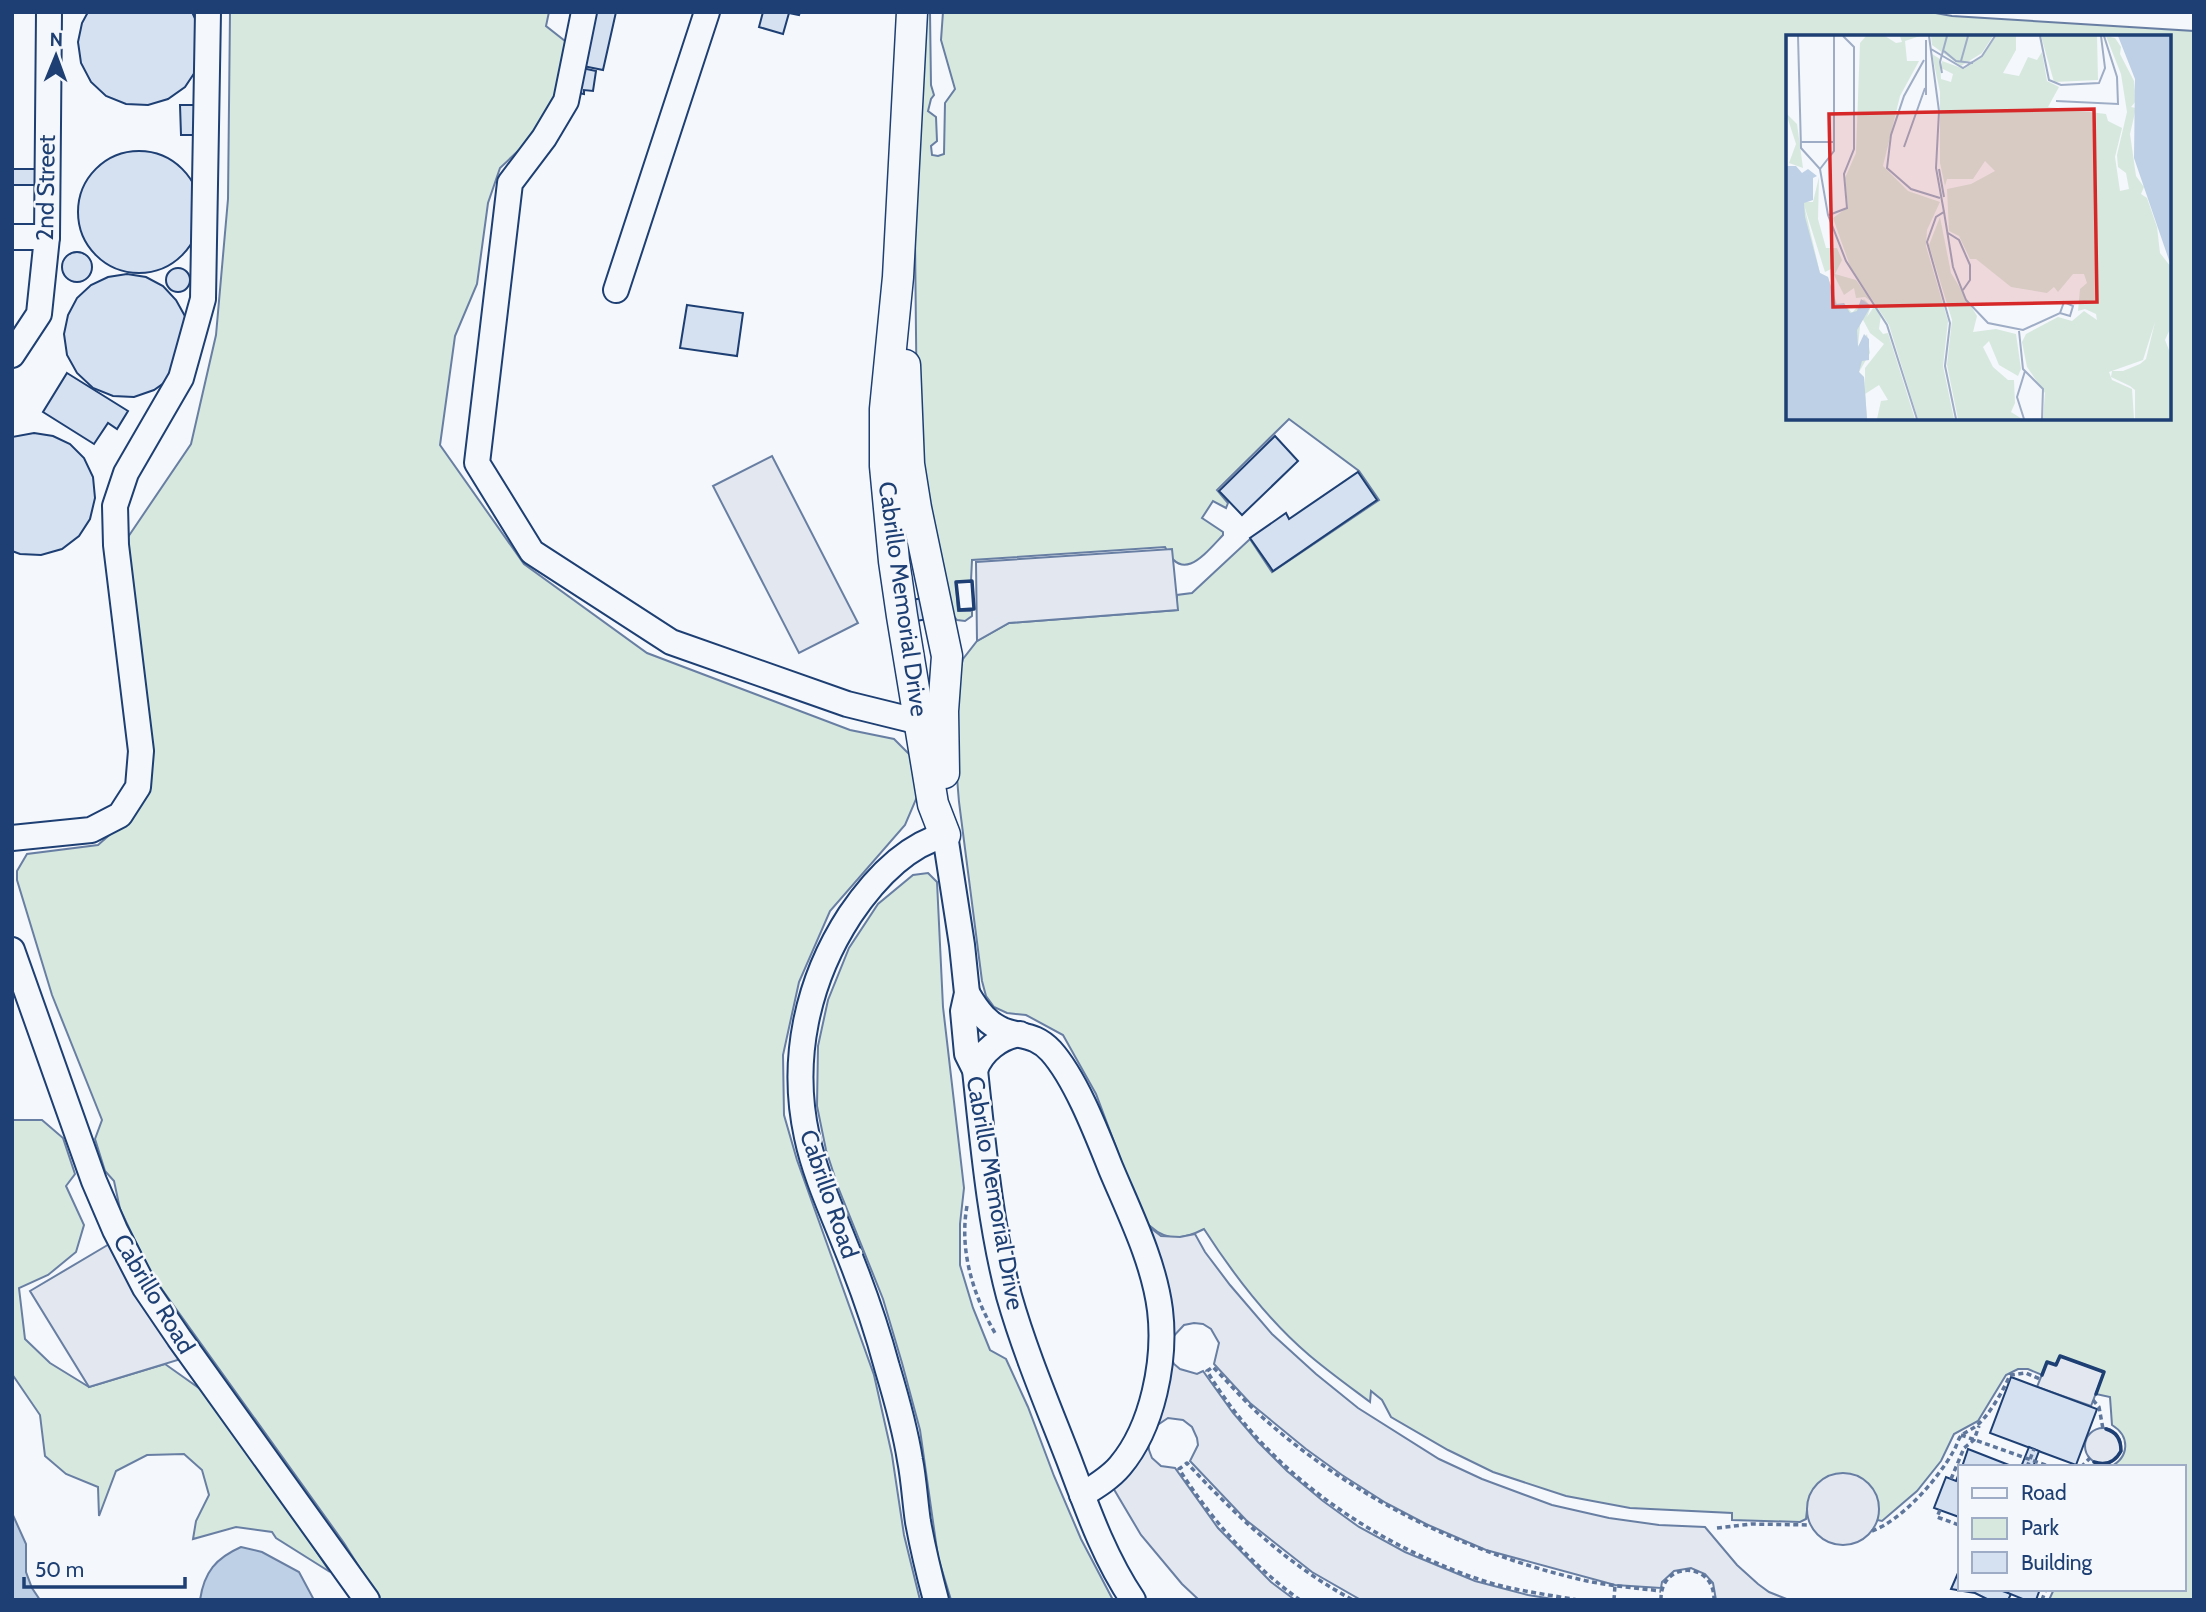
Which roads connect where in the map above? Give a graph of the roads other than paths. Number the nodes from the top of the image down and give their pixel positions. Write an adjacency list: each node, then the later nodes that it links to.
1 (49, 12): 7 (street, 2nd Street)
2 (208, 12): 13 (street)
3 (584, 12): 11 (street)
4 (707, 12): 9 (street)
5 (912, 12): 8 (main road, Cabrillo Memorial Drive)
6 (12, 237): 7 (street)
7 (47, 237): 10 (street, 2nd Street)
8 (898, 277): 11 (main road, Cabrillo Memorial Drive); 12 (main road, Cabrillo Memorial Drive)
9 (616, 290)
10 (12, 355)
11 (920, 722): 12 (main road, Cabrillo Memorial Drive)
12 (945, 835): 15 (street, Cabrillo Memorial Drive); 20 (street, Cabrillo Road)
13 (12, 838)
14 (12, 950): 19 (street, Cabrillo Road)
15 (967, 993): 16 (street); 17 (street, Cabrillo Memorial Drive)
16 (1020, 1034): 17 (street); 18 (street)
17 (975, 1070): 18 (street, Cabrillo Memorial Drive)
18 (1082, 1495): 21 (street, Cabrillo Memorial Drive)
19 (367, 1600)
20 (936, 1600)
21 (1133, 1600)

